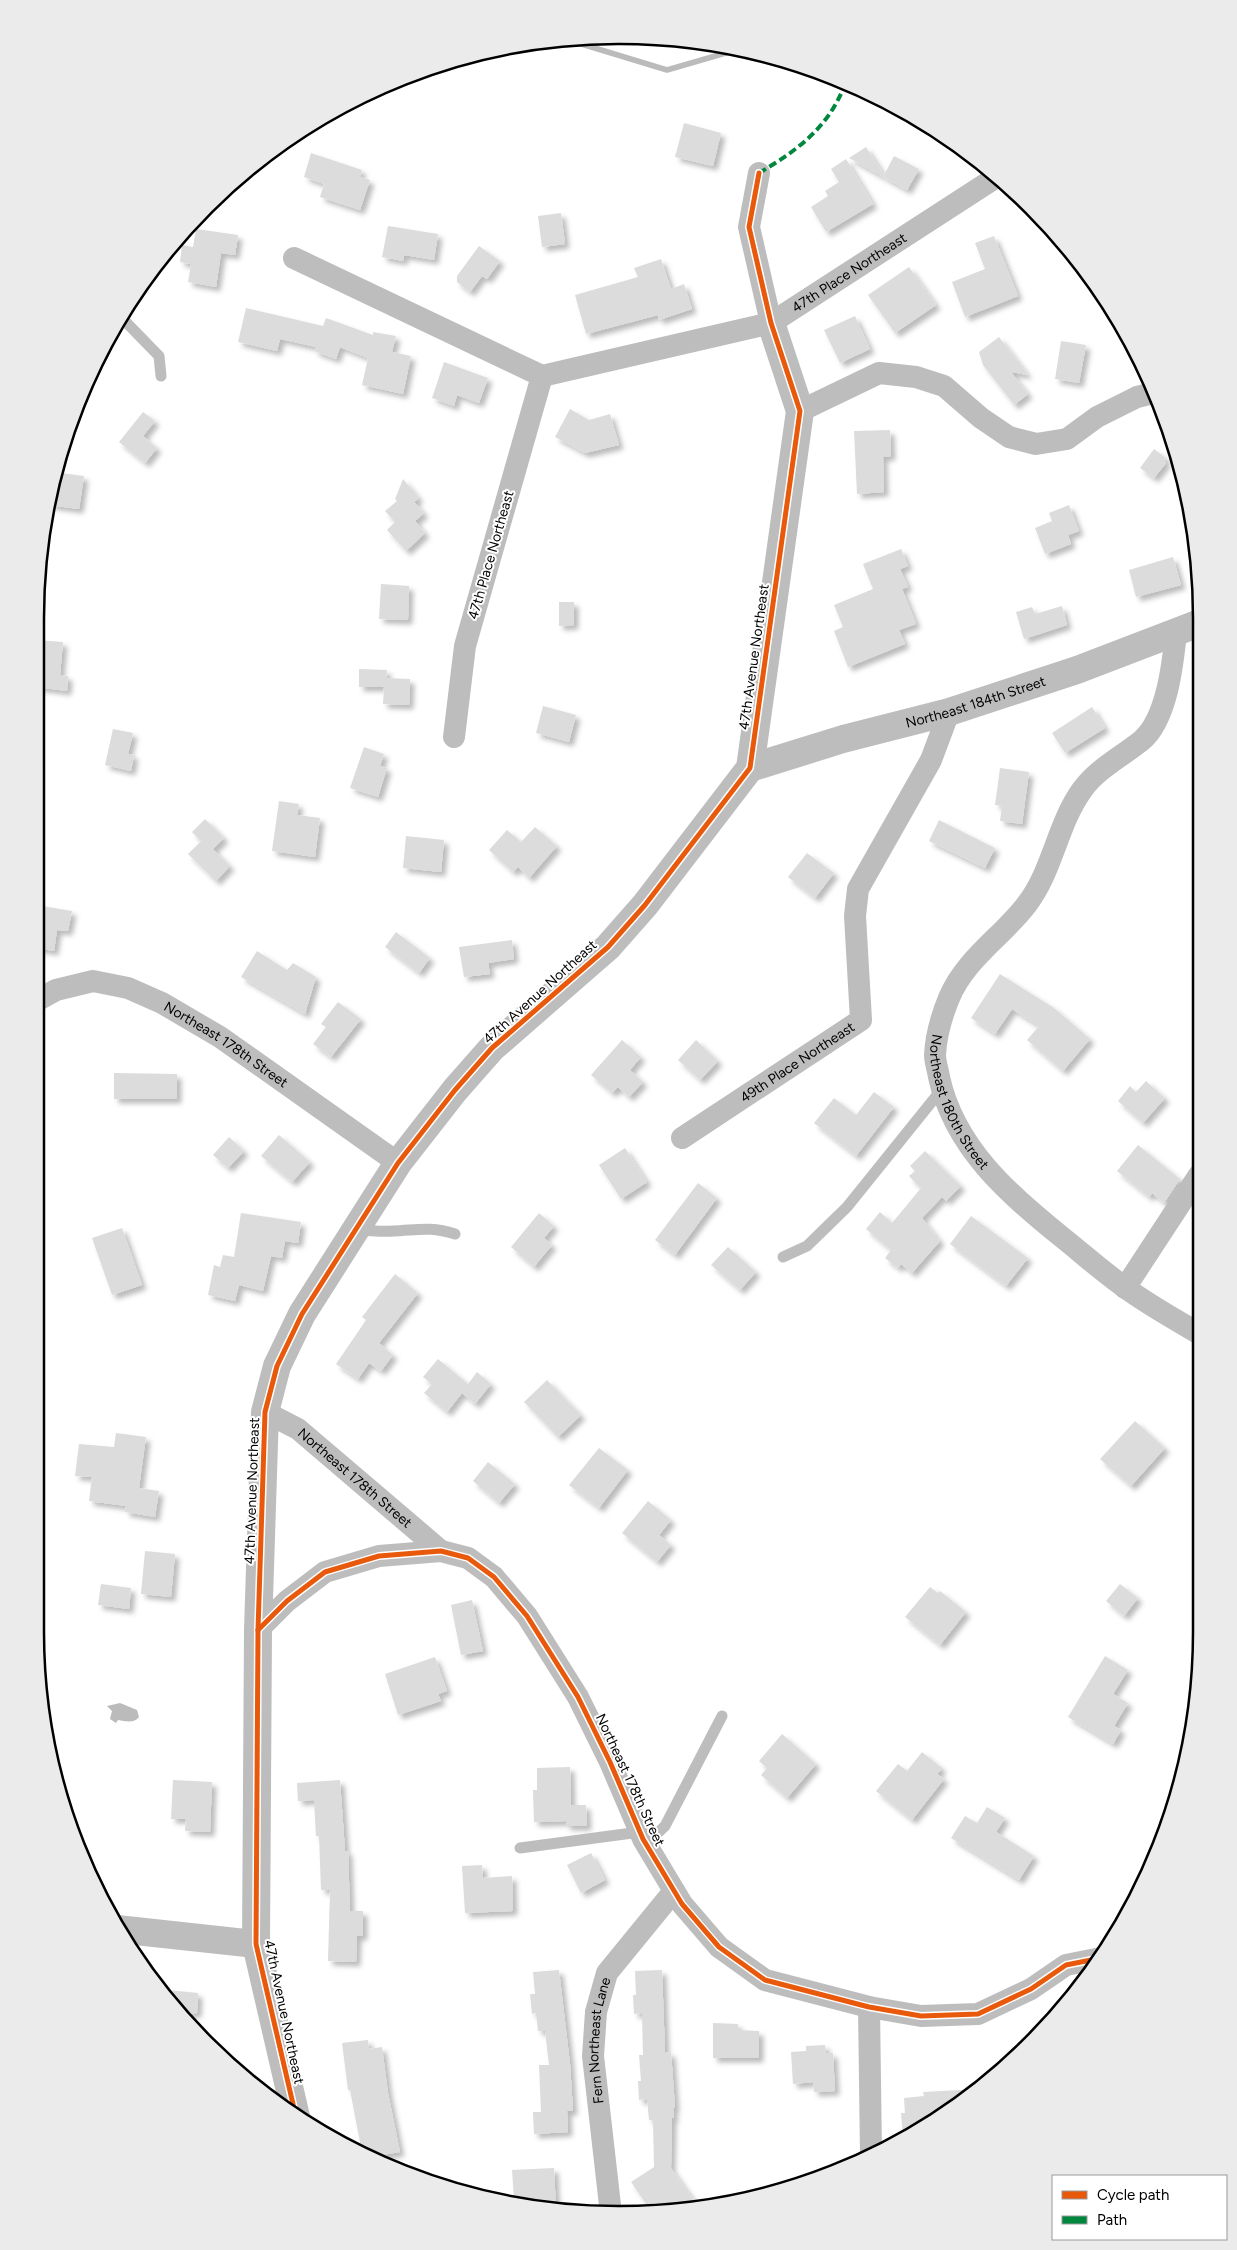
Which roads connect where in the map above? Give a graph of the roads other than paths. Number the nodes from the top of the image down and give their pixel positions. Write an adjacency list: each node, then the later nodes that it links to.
1 (759, 173): 5 (street, 47th Avenue Northeast)
2 (991, 181): 5 (street, 47th Place Northeast)
3 (294, 258): 7 (street)
4 (126, 322): 6 (lane)
5 (771, 323): 7 (street, 47th Place Northeast); 9 (street, 47th Avenue Northeast)
6 (161, 376)
7 (542, 376): 12 (street, 47th Place Northeast)
8 (1147, 394): 9 (street)
9 (800, 411): 13 (street, 47th Avenue Northeast)
10 (1186, 628): 11 (street, Northeast 184th Street); 15 (street, Northeast 180th Street)
11 (948, 712): 13 (street, Northeast 184th Street); 16 (street, 49th Place Northeast)
12 (454, 737)
13 (750, 768): 17 (street, 47th Avenue Northeast)
14 (44, 997): 17 (street, Northeast 178th Street)
15 (942, 1089): 21 (lane); 22 (street, Northeast 180th Street)
16 (682, 1138)
17 (398, 1163): 19 (street, 47th Avenue Northeast)
18 (1193, 1184): 22 (street)
19 (356, 1230): 20 (lane); 24 (street, 47th Avenue Northeast)
20 (455, 1234)
21 (783, 1257)
22 (1125, 1288): 23 (street, Northeast 180th Street)
23 (1193, 1330)
24 (266, 1412): 25 (street, Northeast 178th Street); 26 (street, 47th Avenue Northeast)
25 (440, 1551): 26 (street, Northeast 178th Street); 28 (street, Northeast 178th Street)
26 (258, 1630): 32 (street, 47th Avenue Northeast)
27 (722, 1716): 28 (lane)
28 (643, 1838): 29 (lane); 30 (street, Northeast 178th Street)
29 (520, 1848)
30 (674, 1891): 34 (street, Northeast 178th Street); 37 (street, Fern Northeast Lane)
31 (128, 1930): 32 (street)
32 (256, 1944): 35 (street, 47th Avenue Northeast)
33 (1089, 1960): 34 (street, Northeast 178th Street)
34 (869, 2007): 36 (street)
35 (293, 2105)
36 (871, 2148)
37 (610, 2206)

